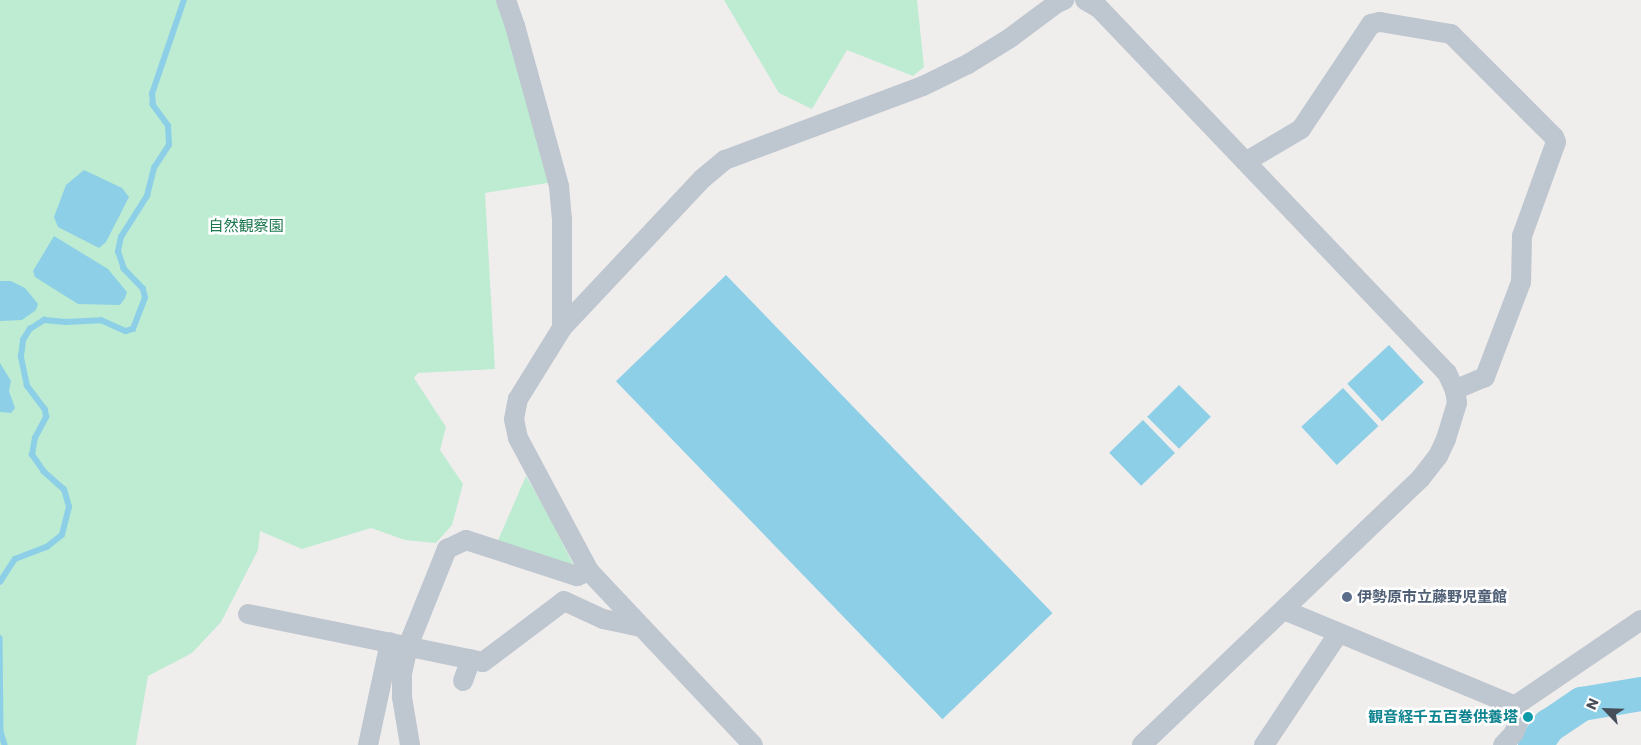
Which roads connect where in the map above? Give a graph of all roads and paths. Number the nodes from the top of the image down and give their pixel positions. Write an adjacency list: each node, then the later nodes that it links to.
1 (506, 0): 5 (street)
2 (1064, 0): 5 (street)
3 (1085, 0): 4 (street)
4 (1247, 161): 6 (street); 6 (street)
5 (562, 328): 7 (street)
6 (1455, 390): 8 (street)
7 (589, 571): 11 (street); 18 (street)
8 (1284, 610): 12 (street); 20 (street)
9 (248, 614): 13 (street)
10 (1641, 620): 16 (street)
11 (642, 627): 14 (street); 19 (street)
12 (1338, 634): 16 (street); 21 (street)
13 (402, 645): 14 (street); 17 (street)
14 (471, 660): 15 (street)
15 (463, 681)
16 (1516, 705): 22 (street)
17 (368, 745)
18 (410, 745)
19 (754, 745)
20 (1142, 745)
21 (1264, 745)
22 (1503, 745)

